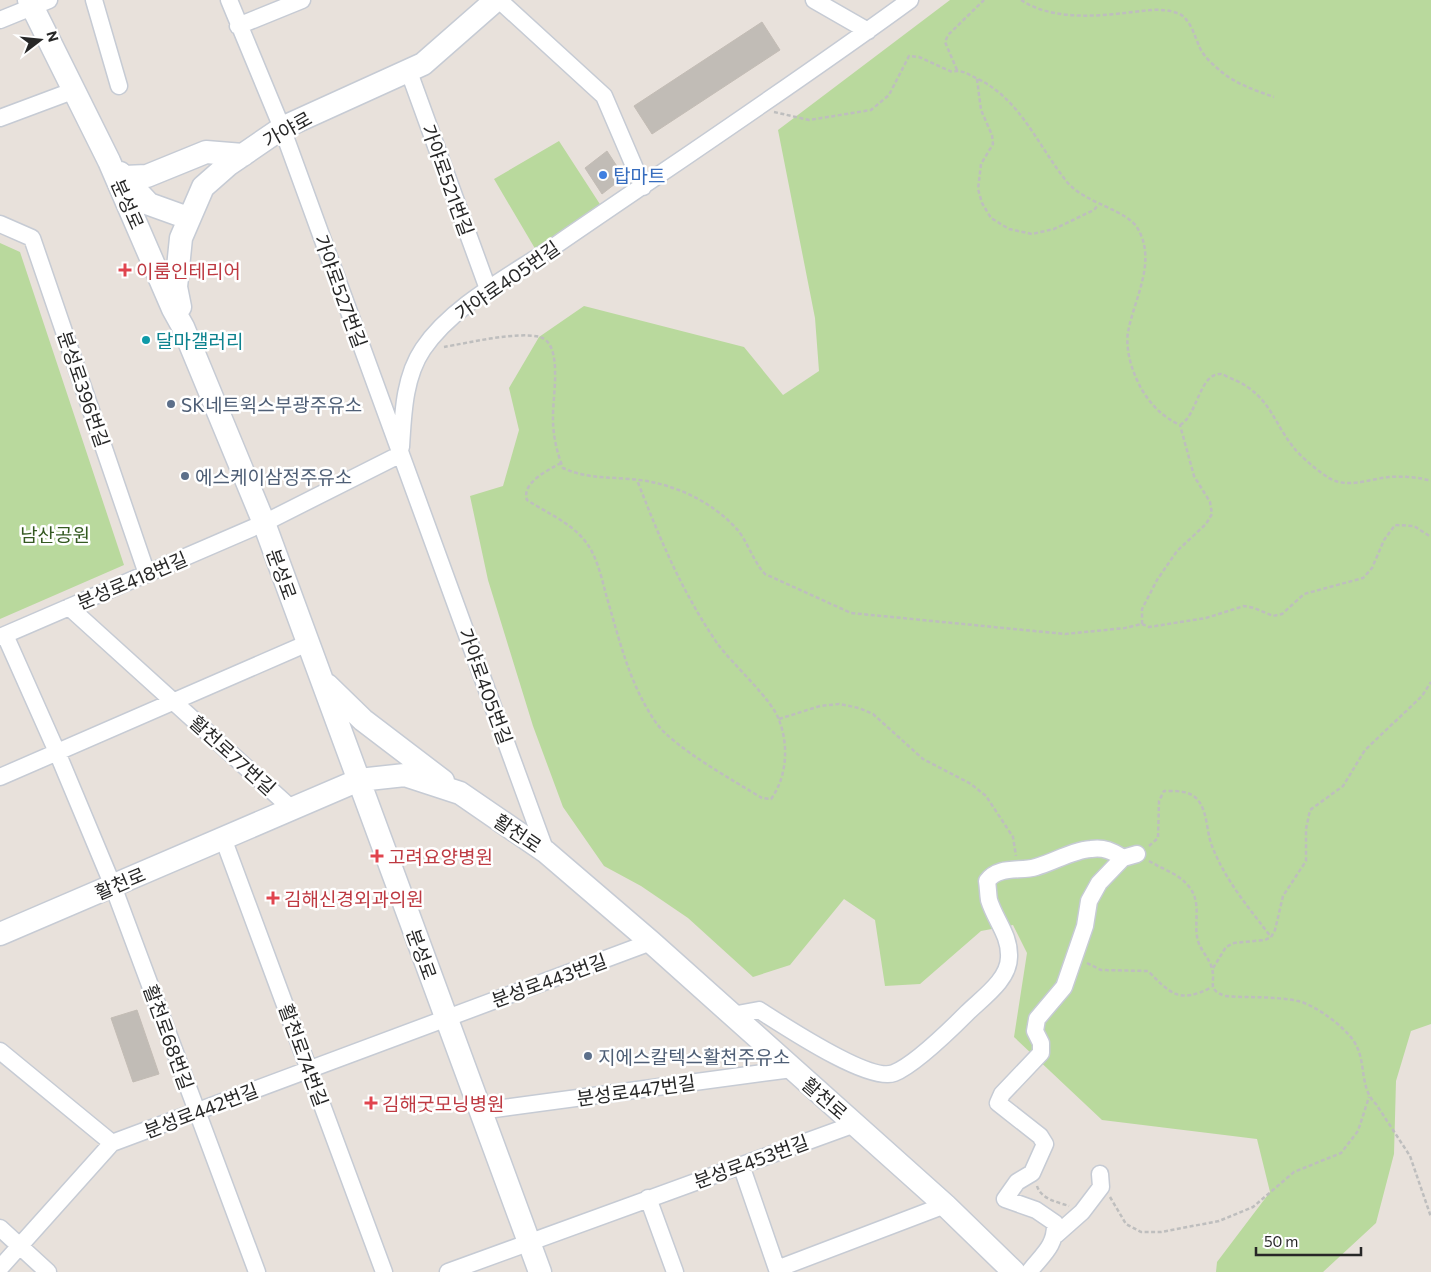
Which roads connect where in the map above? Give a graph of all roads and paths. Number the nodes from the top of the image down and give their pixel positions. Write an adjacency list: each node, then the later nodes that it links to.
1 (94, 0): 16 (street)
2 (229, 0): 11 (street, 가야로527번길)
3 (302, 0): 11 (street)
4 (497, 0): 14 (main road, 가야로); 24 (street)
5 (910, 0): 12 (street, 가야로405번길)
6 (984, 0): 13 (path)
7 (1021, 0): 18 (path)
8 (820, 1): 12 (street)
9 (37, 2): 10 (street); 17 (main road, 분성로)
10 (0, 20)
11 (238, 26): 21 (street, 가야로527번길)
12 (868, 31): 19 (street, 가야로405번길)
13 (957, 70): 15 (path); 19 (path)
14 (409, 72): 21 (main road, 가야로); 28 (street, 가야로521번길)
15 (977, 79): 25 (path); 25 (path)
16 (119, 86)
17 (75, 90): 20 (street); 23 (main road, 분성로)
18 (1274, 97)
19 (762, 106): 24 (street, 가야로405번길)
20 (0, 118)
21 (282, 128): 22 (main road, 가야로); 32 (street, 가야로527번길)
22 (243, 155): 23 (main road); 26 (main road, 가야로)
23 (116, 169): 26 (main road); 29 (main road, 분성로)
24 (643, 187): 28 (street, 가야로405번길)
25 (1098, 205): 31 (path)
26 (188, 218): 29 (main road, 가야로)
27 (0, 224): 38 (street, 분성로396번길)
28 (488, 289): 30 (street, 가야로405번길)
29 (184, 327): 36 (main road, 분성로)
30 (422, 349): 32 (street, 가야로405번길); 33 (path)
31 (1180, 425): 35 (path); 40 (path)
32 (401, 454): 36 (street, 분성로); 53 (street, 가야로405번길)
33 (561, 463): 34 (path); 46 (path)
34 (637, 480): 40 (path); 46 (path)
35 (1431, 481)
36 (264, 523): 38 (street, 분성로418번길); 42 (main road, 분성로)
37 (1431, 537): 40 (path)
38 (147, 574): 39 (street, 분성로418번길)
39 (69, 607): 41 (street, 분성로418번길); 45 (street, 활천로77번길)
40 (1142, 624)
41 (2, 636): 47 (street, 활천로68번길)
42 (308, 643): 43 (main road, 분성로); 45 (street, 활천로77번길)
43 (322, 680): 49 (main road, 분성로); 50 (main road)
44 (1431, 682): 58 (path)
45 (173, 702): 47 (street); 51 (street, 활천로77번길)
46 (779, 719): 55 (path)
47 (57, 752): 48 (street); 56 (street, 활천로68번길)
48 (0, 777)
49 (359, 780): 50 (main road, 활천로); 51 (main road, 활천로); 64 (main road, 분성로)
50 (460, 793): 53 (main road, 활천로)
51 (292, 809): 52 (main road, 활천로)
52 (223, 838): 56 (main road, 활천로); 66 (street, 활천로74번길)
53 (546, 852): 59 (main road, 활천로)
54 (1130, 856): 55 (street); 58 (path); 60 (street); 61 (path)
55 (1016, 868): 63 (street)
56 (113, 886): 57 (main road, 활천로); 70 (street, 활천로68번길)
57 (0, 934)
58 (1271, 937): 61 (path)
59 (651, 942): 63 (main road, 활천로); 64 (street, 분성로443번길)
60 (1074, 957): 62 (path); 74 (street)
61 (1212, 969): 62 (path)
62 (1212, 986): 68 (path)
63 (732, 1015): 67 (main road, 활천로)
64 (446, 1018): 66 (street, 분성로442번길); 69 (main road, 분성로)
65 (0, 1051): 72 (street)
66 (310, 1069): 70 (street, 분성로442번길); 88 (street, 활천로74번길)
67 (792, 1069): 69 (street, 분성로447번길); 71 (main road, 활천로)
68 (1369, 1097): 77 (path); 79 (path)
69 (480, 1111): 82 (main road, 분성로)
70 (196, 1112): 72 (street, 분성로442번길); 87 (street, 활천로68번길)
71 (855, 1124): 73 (street, 분성로453번길); 78 (main road, 활천로)
72 (112, 1143): 83 (street, 분성로442번길)
73 (742, 1165): 76 (street, 분성로453번길); 85 (street)
74 (1032, 1173): 77 (path); 81 (street)
75 (1100, 1174): 77 (street)
76 (648, 1198): 82 (street, 분성로453번길); 91 (street)
77 (1088, 1204): 81 (street)
78 (945, 1205): 85 (street); 92 (main road, 활천로)
79 (1431, 1217)
80 (0, 1228): 83 (street)
81 (1056, 1235): 93 (street)
82 (528, 1241): 89 (street, 분성로453번길); 90 (main road, 분성로)
83 (20, 1246): 84 (street, 분성로442번길); 86 (street)
84 (0, 1268)
85 (777, 1270)
86 (48, 1272)
87 (257, 1272)
88 (384, 1272)
89 (448, 1272)
90 (540, 1272)
91 (674, 1272)
92 (1014, 1272)
93 (1028, 1272)

